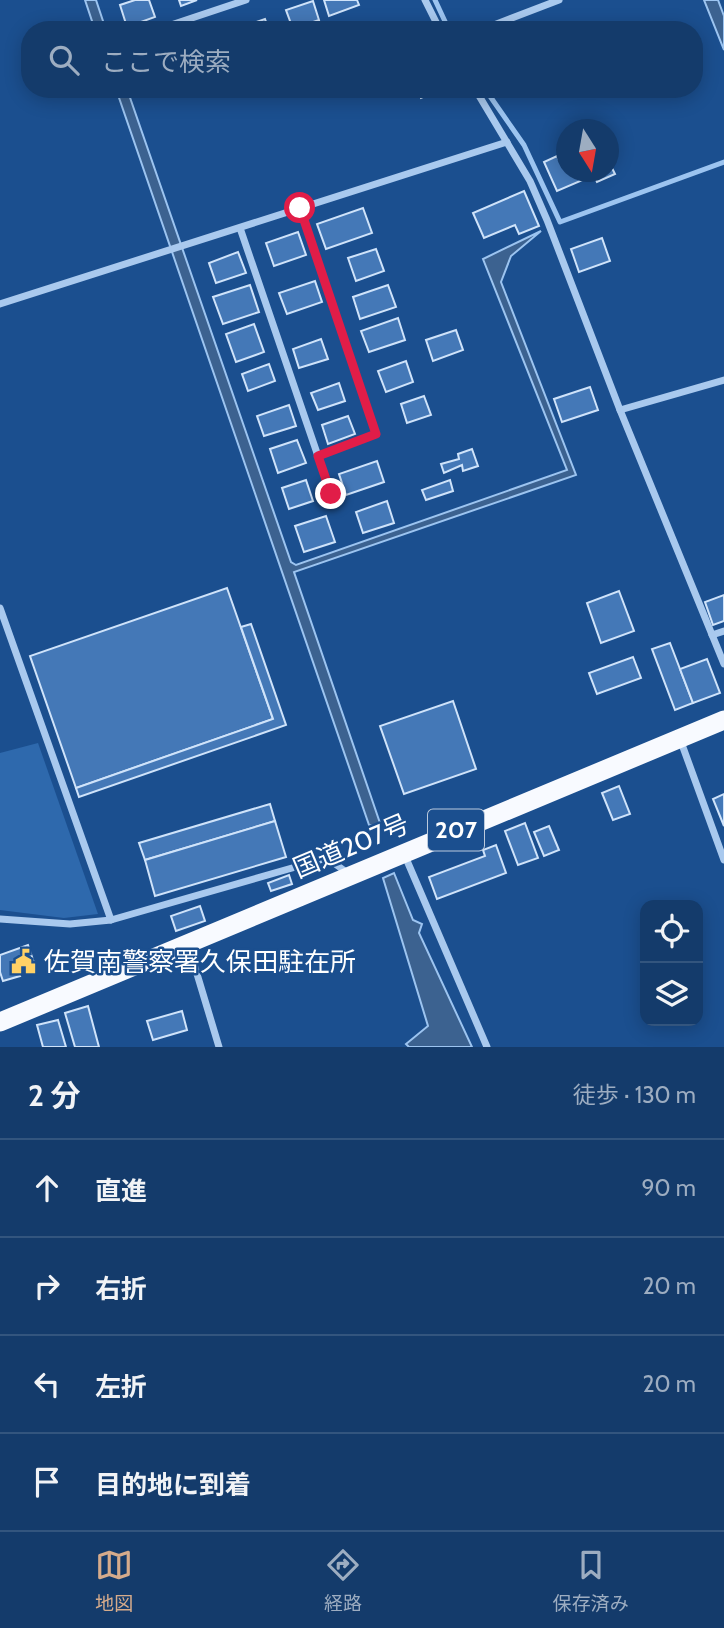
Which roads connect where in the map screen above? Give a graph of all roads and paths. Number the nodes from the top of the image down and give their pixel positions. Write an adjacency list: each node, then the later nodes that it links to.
1 (246, 0): 4 (street)
2 (425, 0): 6 (street)
3 (559, 0): 7 (street)
4 (231, 2): 5 (street)
5 (180, 21)
6 (436, 21)
7 (504, 21)
8 (480, 98): 9 (street)
9 (507, 142): 10 (street); 14 (street)
10 (300, 208): 11 (street); 15 (street)
11 (240, 228): 12 (street); 15 (street)
12 (0, 304)
13 (724, 380): 14 (street)
14 (620, 410): 19 (street)
15 (318, 456): 16 (street)
16 (331, 494)
17 (0, 608): 27 (street)
18 (724, 631): 19 (street)
19 (712, 635): 20 (street)
20 (724, 664)
21 (724, 720): 22 (highway, 国道207号 / 207)
22 (679, 738): 23 (highway, 国道207号 / 207); 24 (street)
23 (403, 852): 25 (highway, 国道207号 / 207); 31 (street)
24 (724, 860)
25 (349, 874): 27 (street); 28 (highway, 国道207号 / 207)
26 (0, 919): 27 (street)
27 (111, 920)
28 (188, 943): 29 (highway, 国道207号 / 207); 30 (street)
29 (0, 1022)
30 (219, 1047)
31 (487, 1047)

